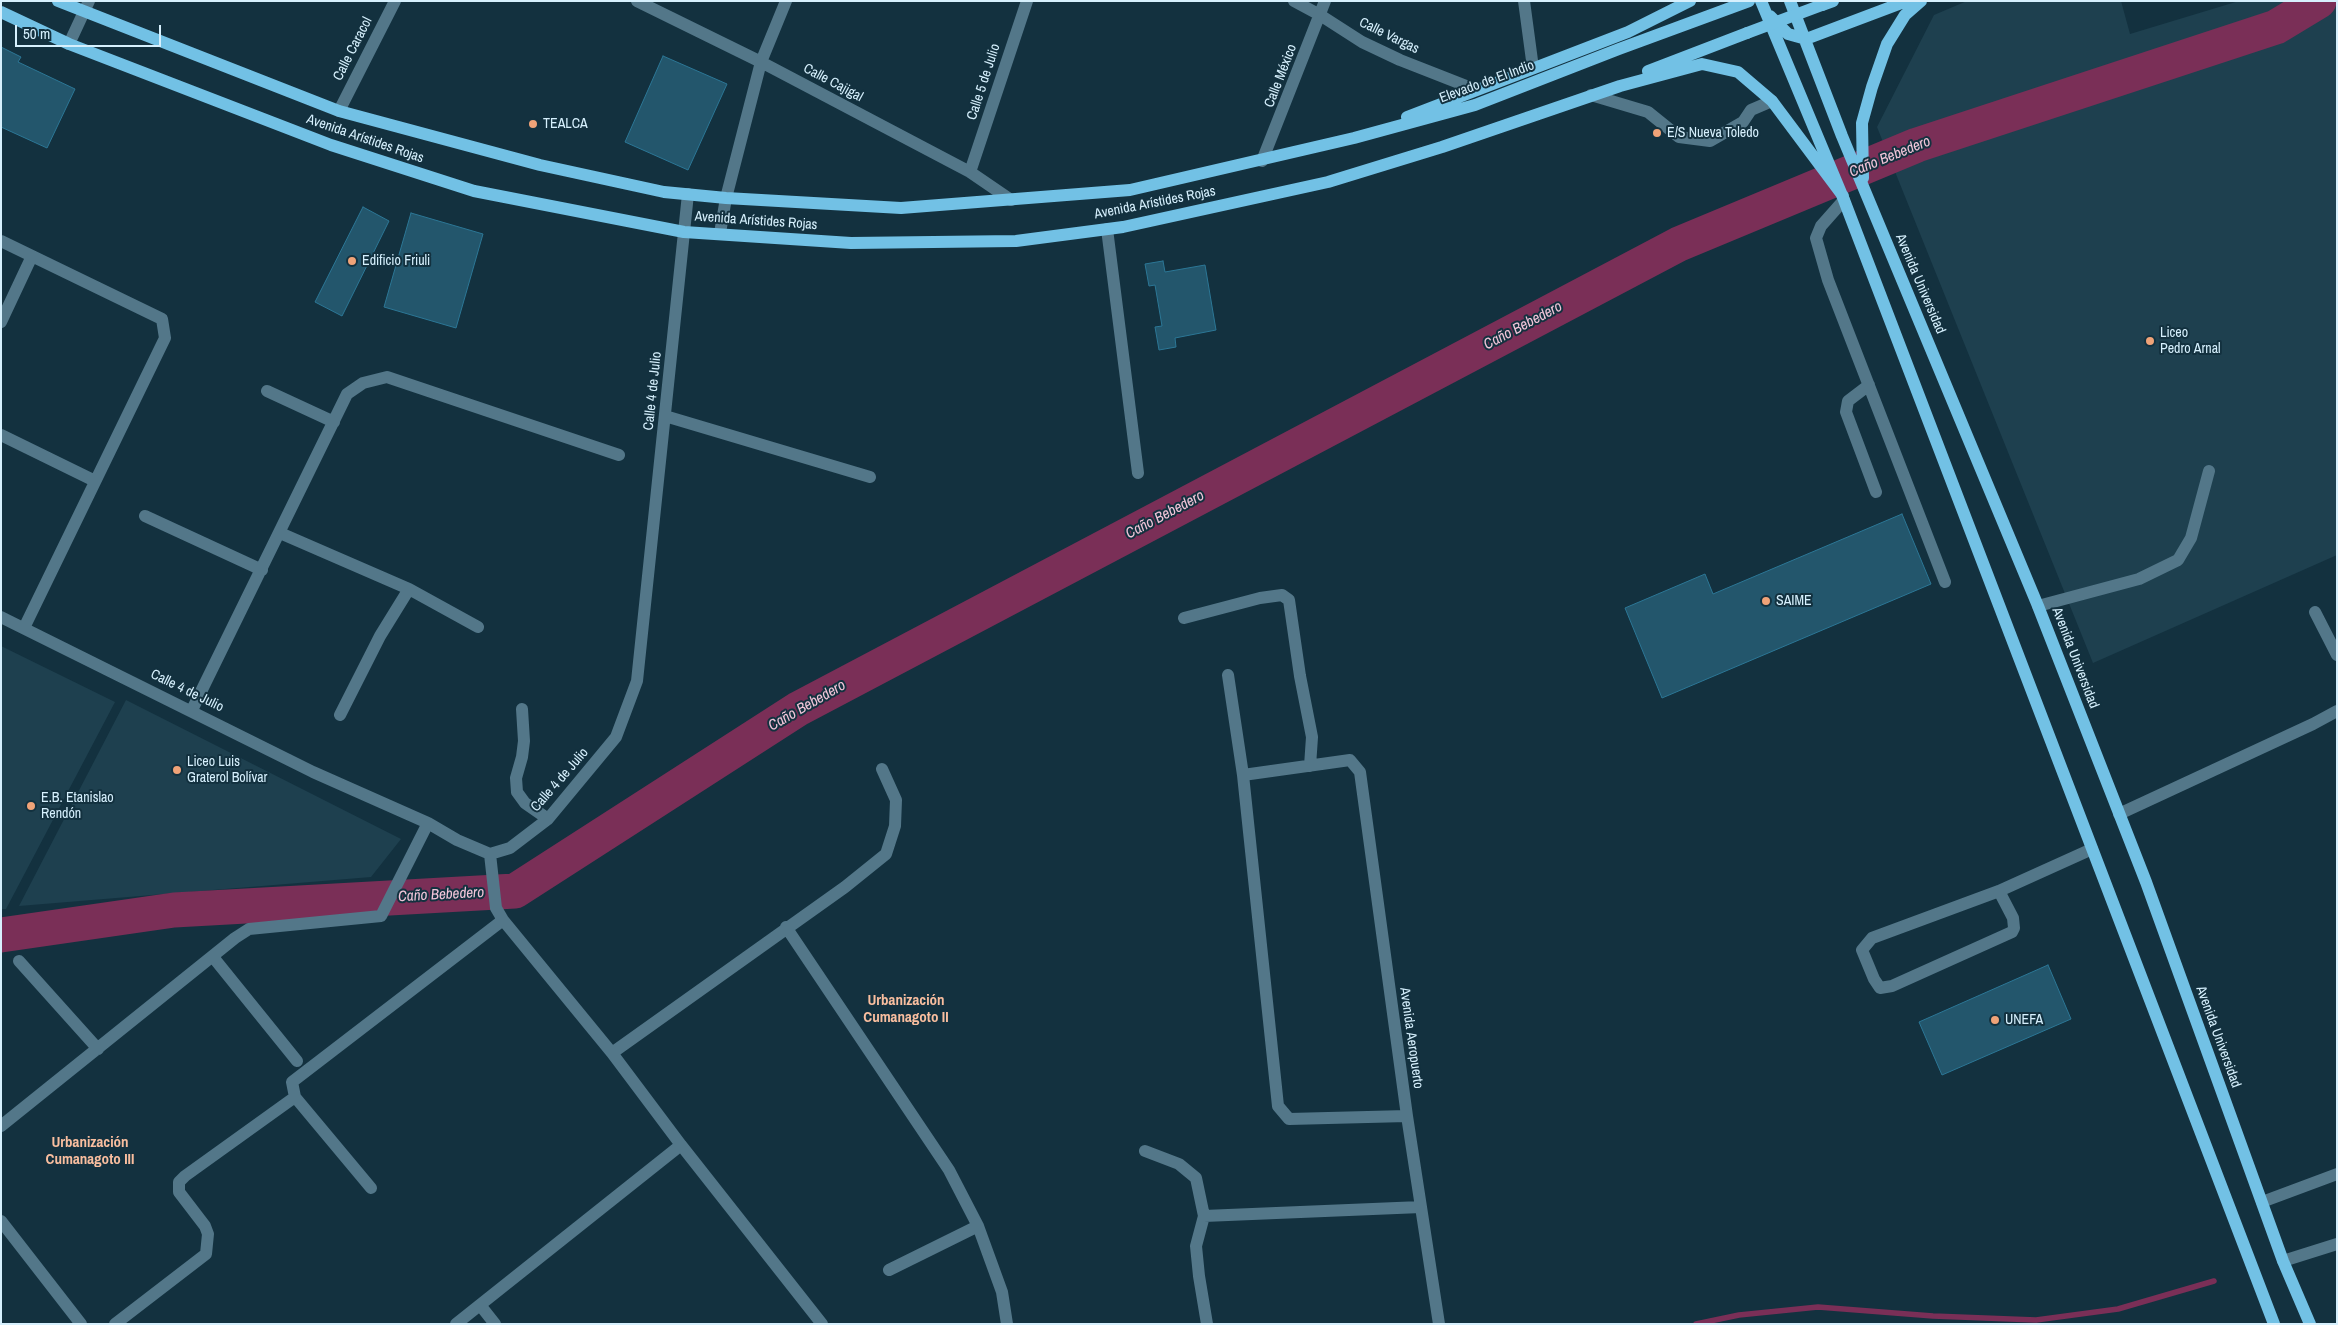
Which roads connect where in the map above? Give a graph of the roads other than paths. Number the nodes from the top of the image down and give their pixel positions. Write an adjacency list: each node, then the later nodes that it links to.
1 (58, 1): 17 (main road, Avenida Arístides Rojas)
2 (395, 1): 28 (street, Calle Caracol)
3 (637, 1): 23 (street, Calle Cajigal)
4 (786, 1): 23 (street)
5 (1027, 1): 32 (street, Calle 5 de Julio)
6 (1294, 1): 19 (street, Calle Vargas)
7 (1325, 1): 19 (street, Calle México)
8 (1524, 1): 24 (street)
9 (1676, 1): 20 (main road)
10 (1690, 1): 20 (main road, Elevado de El Indio)
11 (1907, 1): 21 (main road)
12 (1921, 1): 33 (main road)
13 (1746, 3): 30 (main road, Elevado de El Indio)
14 (1828, 3): 29 (main road, bridge)
15 (1790, 4): 21 (main road, Avenida Universidad)
16 (1763, 6): 21 (main road); 36 (main road)
17 (86, 7): 22 (street); 28 (main road, Avenida Arístides Rojas)
18 (1, 12): 22 (main road, Avenida Arístides Rojas)
19 (1320, 15): 25 (street, Calle Vargas); 31 (street, Calle México)
20 (1658, 18): 24 (main road, Elevado de El Indio)
21 (1806, 40): 33 (main road, Avenida Universidad)
22 (69, 44): 39 (main road, Avenida Arístides Rojas)
23 (761, 62): 32 (street, Calle Cajigal); 35 (street)
24 (1533, 68): 25 (main road, Elevado de El Indio)
25 (1474, 89): 30 (main road, Elevado de El Indio)
26 (1590, 95): 27 (main road); 27 (street); 29 (main road)
27 (1772, 101): 36 (main road)
28 (339, 111): 34 (main road, Avenida Arístides Rojas)
29 (1529, 116): 38 (main road, Avenida Arístides Rojas)
30 (1354, 138): 31 (main road, Avenida Arístides Rojas)
31 (1262, 160): 37 (main road, Avenida Arístides Rojas)
32 (970, 172): 37 (street, Calle Cajigal)
33 (1863, 185): 60 (main road, Avenida Universidad)
34 (688, 194): 35 (main road, Avenida Arístides Rojas); 39 (street, Calle 4 de Julio)
35 (726, 198): 37 (main road, Avenida Arístides Rojas); 40 (street)
36 (1844, 198): 44 (street); 78 (main road)
37 (1011, 200)
38 (1107, 228): 40 (main road, Avenida Arístides Rojas); 51 (street)
39 (684, 232): 40 (main road, Avenida Arístides Rojas); 46 (street, Calle 4 de Julio)
40 (720, 233)
41 (1, 241): 42 (street)
42 (32, 256): 43 (street); 53 (street)
43 (1, 322)
44 (1869, 385): 54 (street); 58 (street)
45 (267, 391): 47 (street)
46 (665, 416): 52 (street); 76 (street, Calle 4 de Julio)
47 (334, 422): 49 (street); 56 (street)
48 (1, 435): 53 (street)
49 (619, 455)
50 (2209, 470): 60 (street)
51 (1138, 473)
52 (870, 478)
53 (95, 481): 65 (street)
54 (1876, 492)
55 (146, 516): 57 (street)
56 (280, 533): 57 (street); 59 (street)
57 (262, 570): 68 (street)
58 (1945, 582)
59 (409, 590): 64 (street); 71 (street)
60 (2038, 606): 75 (main road, Avenida Universidad)
61 (2315, 612): 66 (street)
62 (1, 617): 65 (street, Calle 4 de Julio)
63 (1184, 618): 72 (street)
64 (478, 627)
65 (24, 628): 68 (street, Calle 4 de Julio)
66 (2337, 655)
67 (1228, 675): 74 (street)
68 (192, 710): 77 (street, Calle 4 de Julio)
69 (522, 710): 76 (street)
70 (2337, 711): 75 (street)
71 (340, 715)
72 (1310, 766): 74 (street); 89 (street, Avenida Aeropuerto)
73 (882, 768): 82 (street)
74 (1243, 775): 89 (street)
75 (2119, 814): 95 (main road, Avenida Universidad)
76 (548, 819): 79 (street, Calle 4 de Julio)
77 (428, 823): 79 (street, Calle 4 de Julio); 83 (street)
78 (2092, 849): 80 (street); 112 (main road)
79 (490, 854): 81 (street)
80 (1999, 891): 80 (street)
81 (503, 920): 86 (street); 88 (street)
82 (786, 927): 86 (street); 99 (street)
83 (213, 956): 85 (street); 87 (street)
84 (19, 961): 85 (street)
85 (98, 1050): 90 (street)
86 (612, 1053): 91 (street)
87 (297, 1061)
88 (295, 1097): 94 (street); 105 (street)
89 (1407, 1116): 96 (street, Avenida Aeropuerto)
90 (1, 1126)
91 (681, 1145): 103 (street); 108 (street)
92 (1145, 1151): 97 (street)
93 (2337, 1174): 95 (street)
94 (371, 1188)
95 (2262, 1202): 101 (main road, Avenida Universidad)
96 (1421, 1207): 97 (street); 111 (street, Avenida Aeropuerto)
97 (1204, 1216): 110 (street)
98 (1, 1221): 104 (street)
99 (978, 1226): 102 (street); 109 (street)
100 (2337, 1244): 101 (street)
101 (2283, 1262): 113 (main road, Avenida Universidad)
102 (889, 1270)
103 (480, 1305): 106 (street); 107 (street)
104 (82, 1324)
105 (115, 1324)
106 (456, 1324)
107 (495, 1324)
108 (822, 1324)
109 (1007, 1324)
110 (1207, 1324)
111 (1439, 1324)
112 (2274, 1324)
113 (2310, 1324)

